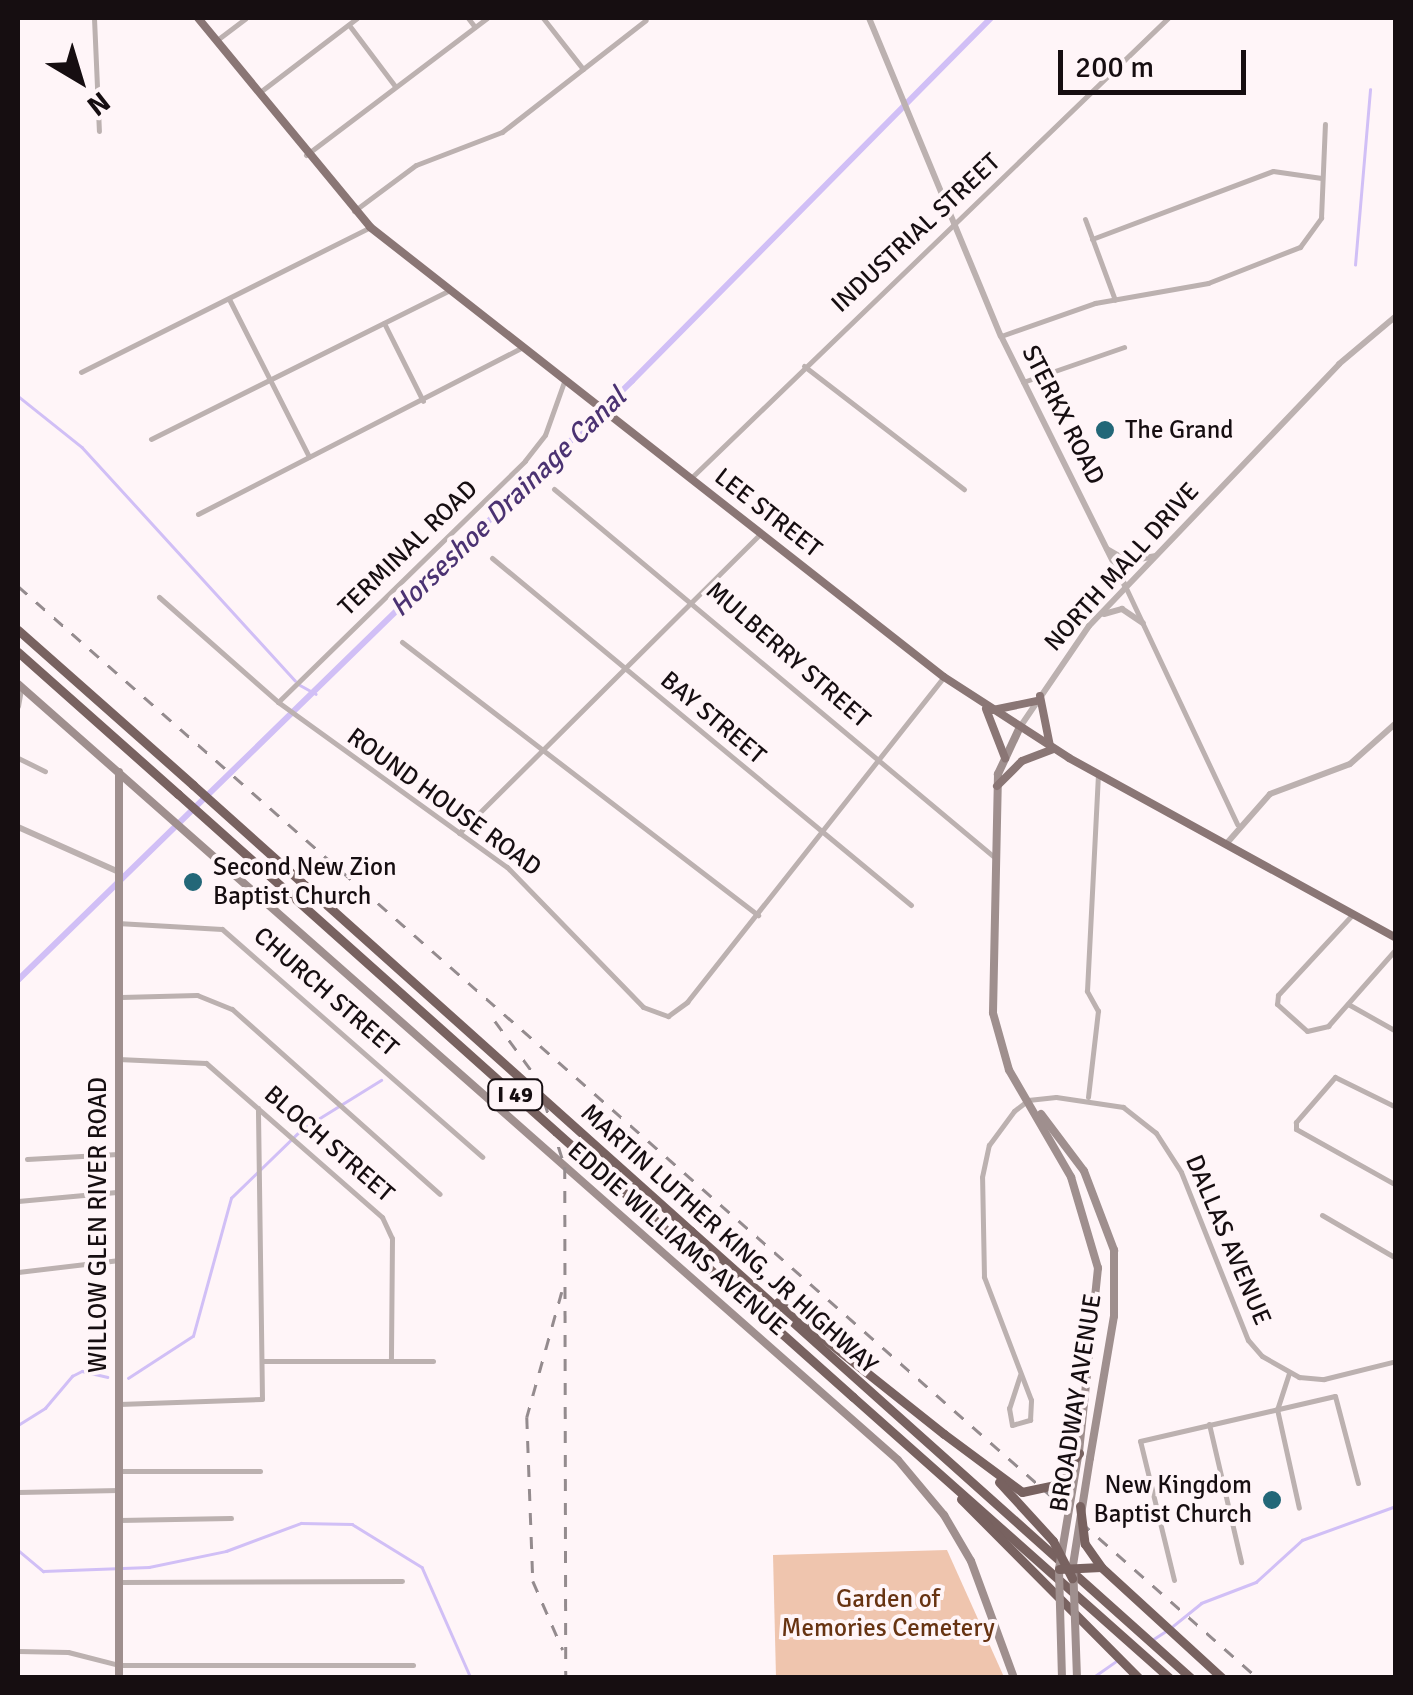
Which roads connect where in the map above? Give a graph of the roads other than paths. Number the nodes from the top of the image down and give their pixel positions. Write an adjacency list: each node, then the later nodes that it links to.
1 (94, 18): 18 (street)
2 (198, 18): 13 (main road, LEE STREET)
3 (246, 18): 13 (street)
4 (357, 18): 11 (street)
5 (468, 18): 12 (street)
6 (487, 18): 12 (street)
7 (543, 18): 14 (street)
8 (869, 18): 24 (street, STERKX ROAD)
9 (1168, 18): 24 (street, INDUSTRIAL STREET)
10 (646, 20): 14 (street)
11 (348, 24): 15 (street); 16 (street)
12 (475, 26): 15 (street)
13 (216, 41): 16 (main road, LEE STREET)
14 (583, 69): 21 (street)
15 (395, 86): 19 (street)
16 (258, 94): 19 (main road, LEE STREET)
17 (1324, 124): 20 (street)
18 (99, 131)
19 (306, 155): 21 (main road, LEE STREET)
20 (1322, 178): 25 (street); 28 (street)
21 (354, 212): 23 (main road, LEE STREET)
22 (1085, 218): 25 (street)
23 (370, 227): 26 (main road, LEE STREET); 27 (street)
24 (954, 230): 31 (street, STERKX ROAD); 34 (street, INDUSTRIAL STREET)
25 (1092, 238): 28 (street)
26 (450, 290): 30 (street); 32 (main road, LEE STREET)
27 (229, 299): 35 (street); 37 (street)
28 (1115, 300): 31 (street)
29 (1396, 316): 48 (street, NORTH MALL DRIVE)
30 (384, 322): 37 (street); 39 (street)
31 (1001, 336): 38 (street, STERKX ROAD)
32 (524, 346): 36 (main road, LEE STREET); 39 (street)
33 (1124, 348): 38 (street)
34 (804, 366): 42 (street, INDUSTRIAL STREET); 44 (street)
35 (81, 372)
36 (566, 379): 42 (main road, LEE STREET); 62 (street, TERMINAL ROAD)
37 (270, 381): 40 (street); 41 (street)
38 (1023, 382): 47 (street, STERKX ROAD)
39 (424, 401): 41 (street)
40 (151, 439)
41 (309, 457): 45 (street)
42 (691, 478): 46 (main road, LEE STREET)
43 (554, 489): 52 (street, MULBERRY STREET)
44 (964, 490)
45 (198, 514)
46 (761, 533): 52 (street); 59 (main road, LEE STREET)
47 (1105, 546): 48 (street); 50 (street, STERKX ROAD)
48 (1156, 556): 50 (street, NORTH MALL DRIVE)
49 (492, 558): 58 (street, BAY STREET)
50 (1126, 588): 53 (street, NORTH MALL DRIVE); 54 (street, STERKX ROAD)
51 (158, 597): 62 (street)
52 (695, 600): 58 (street); 71 (street, MULBERRY STREET)
53 (1098, 617): 54 (street); 61 (street, NORTH MALL DRIVE)
54 (1142, 623): 76 (street, STERKX ROAD)
55 (18, 630): 105 (highway, MARTIN LUTHER KING, JR HIGHWAY / I 49, bridge)
56 (402, 642): 67 (street)
57 (18, 652): 118 (highway, MARTIN LUTHER KING, JR HIGHWAY / I 49, bridge)
58 (624, 670): 67 (street); 79 (street, BAY STREET)
59 (944, 677): 64 (main road, LEE STREET); 71 (street)
60 (20, 686): 63 (street); 73 (main road, EDDIE WILLIAMS AVENUE)
61 (1038, 698): 64 (main road); 66 (street, NORTH MALL DRIVE); 68 (main road)
62 (281, 704): 78 (street, ROUND HOUSE ROAD)
63 (18, 706)
64 (988, 708): 66 (main road, LEE STREET); 70 (main road)
65 (1396, 723): 76 (street)
66 (1019, 729): 68 (main road, LEE STREET); 70 (main road, BROADWAY AVENUE)
67 (545, 748): 78 (street); 85 (street)
68 (1051, 748): 74 (main road, LEE STREET); 75 (main road)
69 (18, 758): 72 (street)
70 (1005, 758): 75 (main road, BROADWAY AVENUE)
71 (880, 760): 79 (street); 81 (street, MULBERRY STREET)
72 (45, 771)
73 (119, 772): 82 (main road, WILLOW GLEN RIVER ROAD); 143 (main road, EDDIE WILLIAMS AVENUE)
74 (1098, 774): 80 (main road, LEE STREET); 93 (street)
75 (997, 786): 81 (main road, BROADWAY AVENUE)
76 (1236, 824): 80 (street)
77 (18, 827): 82 (street)
78 (460, 832): 85 (street, ROUND HOUSE ROAD)
79 (822, 836): 83 (street, BAY STREET); 85 (street)
80 (1227, 842): 84 (main road, LEE STREET)
81 (993, 856): 94 (main road, BROADWAY AVENUE)
82 (117, 872): 86 (main road, WILLOW GLEN RIVER ROAD)
83 (911, 906)
84 (1354, 913): 87 (main road, LEE STREET); 90 (street)
85 (758, 915)
86 (117, 923): 89 (main road, WILLOW GLEN RIVER ROAD); 98 (street, CHURCH STREET)
87 (1396, 938)
88 (1396, 949): 90 (street)
89 (118, 997): 92 (main road, WILLOW GLEN RIVER ROAD); 102 (street)
90 (1348, 1004): 91 (street)
91 (1396, 1031)
92 (118, 1059): 96 (street, BLOCH STREET); 97 (main road, WILLOW GLEN RIVER ROAD)
93 (1088, 1097): 94 (street, DALLAS AVENUE); 113 (street, DALLAS AVENUE)
94 (1028, 1100): 114 (street); 119 (main road, BROADWAY AVENUE); 126 (main road, BROADWAY AVENUE, bridge)
95 (1396, 1107): 100 (street)
96 (258, 1108): 109 (street); 112 (street, BLOCH STREET)
97 (118, 1154): 99 (street); 101 (main road, WILLOW GLEN RIVER ROAD)
98 (482, 1157)
99 (27, 1159)
100 (1396, 1186)
101 (117, 1192): 103 (street); 107 (main road, WILLOW GLEN RIVER ROAD)
102 (440, 1194)
103 (18, 1201)
104 (1322, 1216): 106 (street)
105 (706, 1244): 120 (highway, bridge); 147 (highway, MARTIN LUTHER KING, JR HIGHWAY / I 49)
106 (1396, 1258)
107 (118, 1260): 108 (street); 115 (main road, WILLOW GLEN RIVER ROAD)
108 (18, 1272)
109 (263, 1361): 112 (street); 115 (street)
110 (433, 1361): 112 (street)
111 (1396, 1361): 113 (street)
112 (391, 1362)
113 (1289, 1373): 116 (street)
114 (1020, 1375): 114 (street)
115 (119, 1404): 122 (main road, WILLOW GLEN RIVER ROAD)
116 (1276, 1410): 117 (street); 123 (street); 127 (street)
117 (1209, 1424): 131 (street); 136 (street)
118 (916, 1452): 141 (highway); 146 (highway, MARTIN LUTHER KING, JR HIGHWAY / I 49)
119 (1079, 1453): 120 (highway, bridge); 130 (main road, BROADWAY AVENUE, bridge)
120 (982, 1466): 130 (highway, bridge)
121 (260, 1471): 122 (street)
122 (119, 1472): 124 (main road, WILLOW GLEN RIVER ROAD)
123 (1358, 1483)
124 (119, 1490): 125 (street); 129 (main road, WILLOW GLEN RIVER ROAD)
125 (18, 1492)
126 (1080, 1506): 132 (main road, BROADWAY AVENUE, bridge); 133 (highway, bridge)
127 (1300, 1508)
128 (230, 1518): 129 (street)
129 (120, 1520): 135 (main road, WILLOW GLEN RIVER ROAD)
130 (1061, 1554): 132 (highway, bridge)
131 (1241, 1562)
132 (1066, 1567): 133 (highway, bridge); 134 (highway, bridge); 144 (main road, BROADWAY AVENUE, bridge)
133 (1101, 1567): 148 (highway)
134 (1072, 1578): 145 (main road, bridge)
135 (120, 1580): 137 (street); 139 (main road, WILLOW GLEN RIVER ROAD)
136 (1174, 1580)
137 (402, 1581)
138 (18, 1651): 139 (street)
139 (119, 1665): 140 (street); 142 (main road, WILLOW GLEN RIVER ROAD)
140 (413, 1665)
141 (1138, 1676)
142 (120, 1678)
143 (1014, 1678)
144 (1062, 1678)
145 (1077, 1678)
146 (1170, 1678)
147 (1190, 1678)
148 (1222, 1678)

